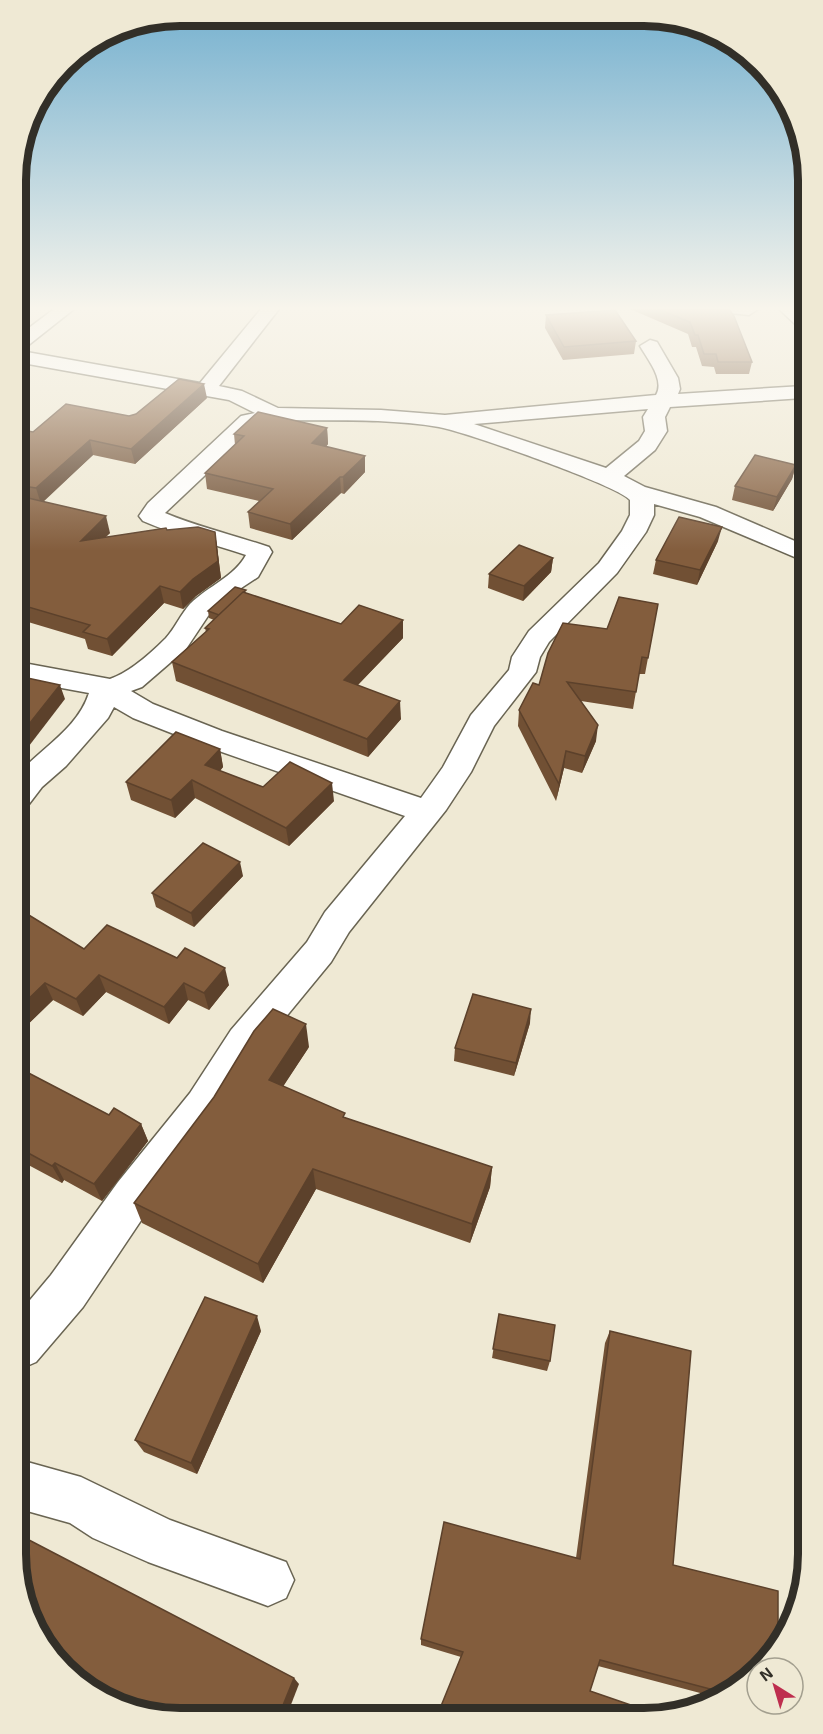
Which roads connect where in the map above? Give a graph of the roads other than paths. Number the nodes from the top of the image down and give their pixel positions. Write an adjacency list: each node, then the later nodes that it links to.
1 (206, 390): 5 (street)
2 (670, 390): 4 (street)
3 (798, 392): 4 (street)
4 (664, 401): 6 (street); 7 (street)
5 (274, 414): 6 (street); 11 (street)
6 (443, 421): 7 (street)
7 (609, 477): 8 (street)
8 (637, 492): 9 (street); 13 (street)
9 (798, 551)
10 (26, 672): 11 (street)
11 (108, 687): 12 (street); 13 (street)
12 (26, 785)
13 (427, 812): 14 (street)
14 (26, 1339)
15 (26, 1486): 16 (street)
16 (268, 1580)

